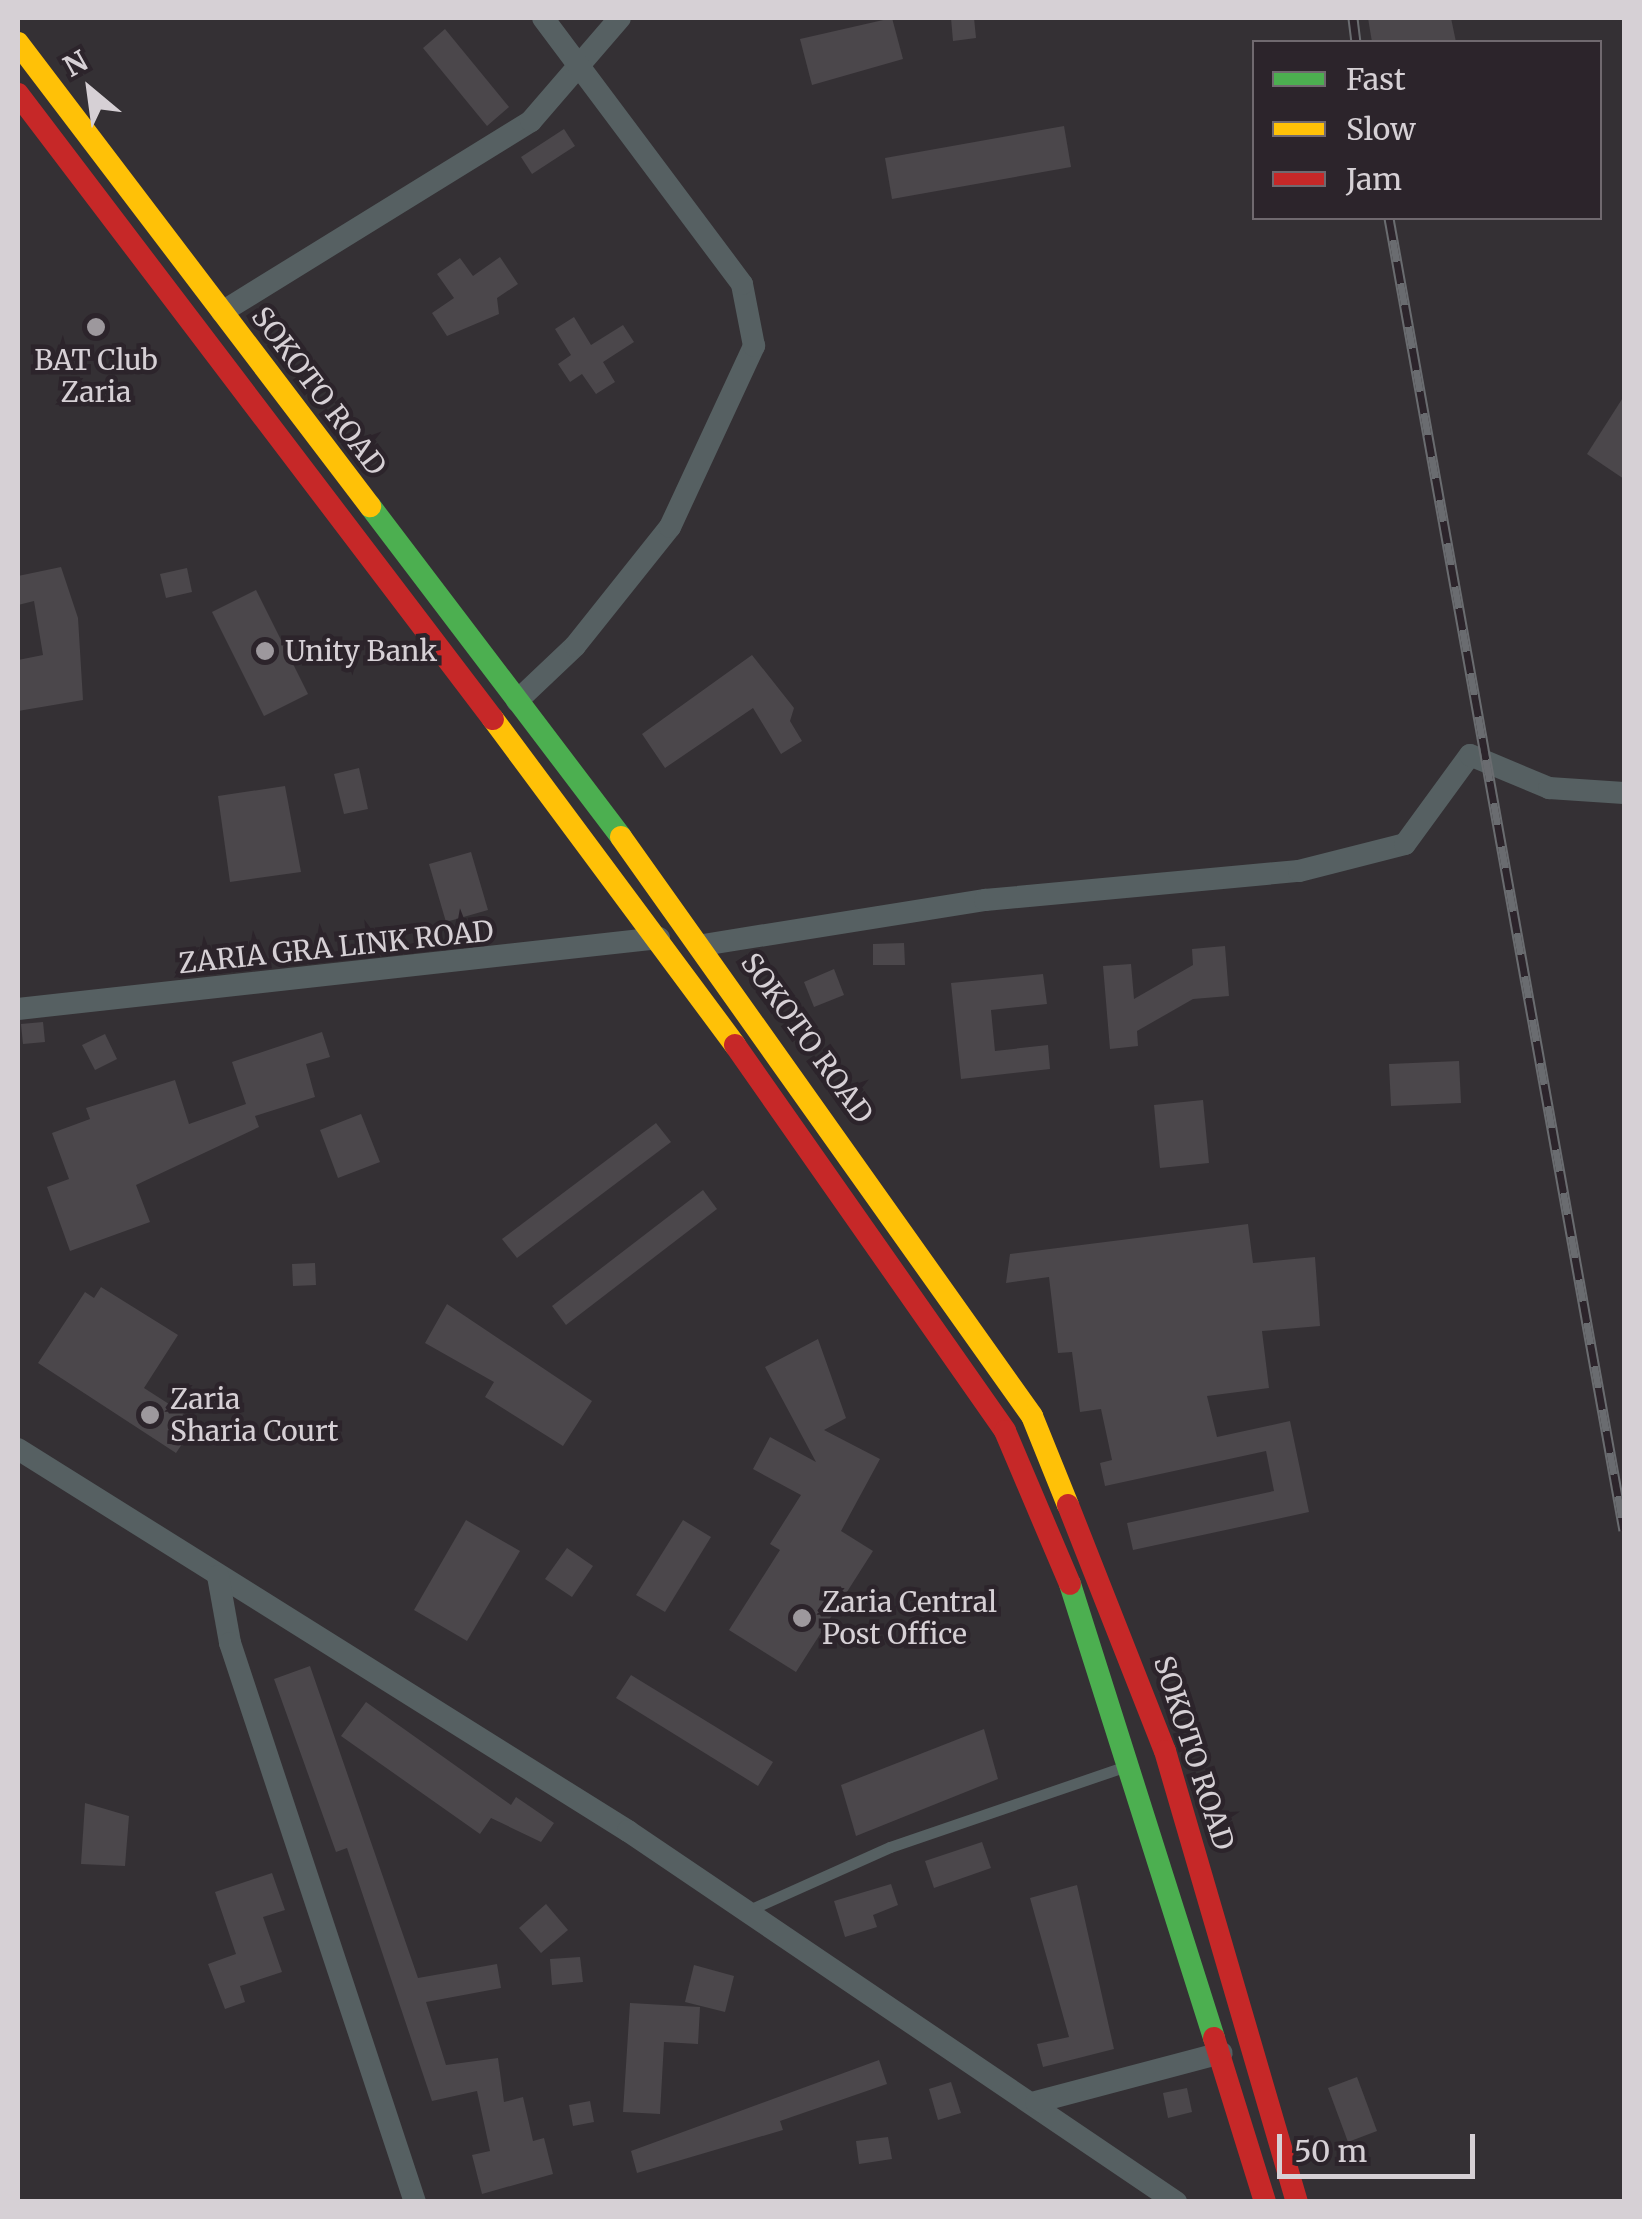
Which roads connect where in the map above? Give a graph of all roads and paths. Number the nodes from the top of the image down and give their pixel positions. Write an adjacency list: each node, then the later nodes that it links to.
1 (543, 18): 4 (street)
2 (620, 18): 4 (street)
3 (18, 43): 6 (main road, SOKOTO ROAD)
4 (581, 68): 6 (street); 7 (street)
5 (18, 94): 9 (main road)
6 (222, 312): 7 (main road, SOKOTO ROAD)
7 (517, 701): 10 (main road, SOKOTO ROAD)
8 (1624, 793): 10 (street)
9 (658, 938): 11 (street, ZARIA GRA LINK ROAD); 14 (main road)
10 (703, 945): 21 (main road, SOKOTO ROAD)
11 (18, 1009)
12 (18, 1449): 13 (street)
13 (218, 1576): 15 (street); 18 (street)
14 (1132, 1765): 15 (lane); 16 (main road)
15 (748, 1910): 17 (street)
16 (1222, 2053): 17 (street); 20 (main road)
17 (1036, 2102): 19 (street)
18 (415, 2202)
19 (1176, 2202)
20 (1265, 2202)
21 (1297, 2202)

